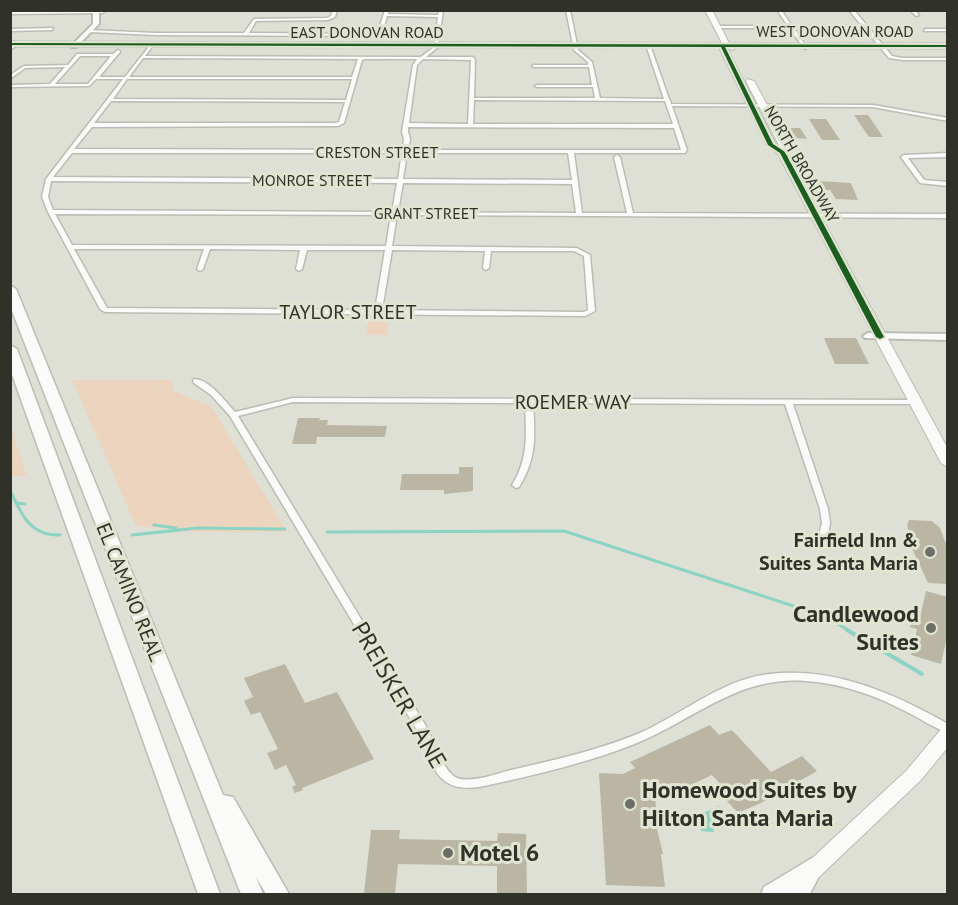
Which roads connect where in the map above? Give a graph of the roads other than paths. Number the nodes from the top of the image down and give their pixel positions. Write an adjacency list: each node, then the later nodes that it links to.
1 (335, 10): 21 (street)
2 (568, 10): 27 (street)
3 (708, 10): 12 (main road, NORTH BROADWAY)
4 (779, 10): 13 (street)
5 (851, 10): 14 (street)
6 (912, 10): 11 (street)
7 (99, 11): 8 (street); 19 (street)
8 (10, 13)
9 (386, 13): 10 (street); 21 (street)
10 (441, 13): 26 (street)
11 (917, 15)
12 (716, 27): 13 (street); 29 (main road, NORTH BROADWAY)
13 (791, 27): 14 (street); 30 (street)
14 (865, 27): 31 (street)
15 (52, 29): 16 (street)
16 (10, 30)
17 (924, 30): 18 (street)
18 (948, 30)
19 (92, 32): 20 (street); 22 (street)
20 (196, 34): 21 (street); 24 (street)
21 (246, 34)
22 (79, 45): 23 (main road, EAST DONOVAN ROAD); 25 (main road, EAST DONOVAN ROAD)
23 (152, 45): 24 (main road, EAST DONOVAN ROAD); 33 (street)
24 (189, 45): 26 (main road, EAST DONOVAN ROAD)
25 (12, 46)
26 (437, 46): 27 (main road, EAST DONOVAN ROAD); 35 (street)
27 (575, 46): 28 (main road, EAST DONOVAN ROAD); 39 (street)
28 (648, 46): 29 (main road, EAST DONOVAN ROAD); 52 (street)
29 (727, 46): 30 (main road, WEST DONOVAN ROAD); 53 (main road, NORTH BROADWAY); 54 (main road, NORTH BROADWAY)
30 (805, 47): 31 (main road, WEST DONOVAN ROAD)
31 (882, 47): 32 (main road, WEST DONOVAN ROAD); 36 (street)
32 (948, 47)
33 (142, 57): 34 (street); 42 (street)
34 (364, 58): 35 (street); 43 (street)
35 (422, 58): 48 (street); 57 (street)
36 (948, 59)
37 (69, 66): 40 (street); 41 (street); 45 (street)
38 (534, 66): 39 (street)
39 (591, 66): 47 (street)
40 (96, 77): 42 (street); 45 (street)
41 (10, 78)
42 (126, 78): 43 (street); 49 (street)
43 (353, 78): 51 (street)
44 (10, 86): 45 (street)
45 (51, 86)
46 (537, 86): 47 (street)
47 (596, 86): 50 (street)
48 (472, 99): 50 (street); 58 (street)
49 (108, 100): 51 (street); 56 (street)
50 (598, 100): 52 (street)
51 (347, 101): 56 (street)
52 (669, 103): 53 (street); 59 (street)
53 (752, 106): 54 (street); 62 (main road, NORTH BROADWAY)
54 (763, 106): 55 (street); 62 (main road, NORTH BROADWAY)
55 (948, 120)
56 (90, 125): 60 (street)
57 (406, 125): 58 (street); 61 (street)
58 (470, 125): 59 (street)
59 (676, 126): 63 (street, CRESTON STREET)
60 (70, 151): 61 (street, CRESTON STREET); 66 (street)
61 (405, 152): 63 (street, CRESTON STREET); 67 (street)
62 (782, 152): 74 (main road, NORTH BROADWAY)
63 (571, 153): 68 (street)
64 (948, 155): 69 (street)
65 (617, 157): 73 (street)
66 (49, 179): 67 (street, MONROE STREET); 70 (street)
67 (400, 180): 68 (street, MONROE STREET); 71 (street)
68 (575, 182): 72 (street)
69 (948, 184)
70 (51, 212): 71 (street, GRANT STREET); 76 (street)
71 (394, 213): 72 (street, GRANT STREET); 79 (street)
72 (579, 213): 73 (street, GRANT STREET)
73 (630, 214): 74 (street, GRANT STREET)
74 (816, 215): 75 (street, GRANT STREET); 86 (main road, NORTH BROADWAY)
75 (947, 217)
76 (69, 247): 77 (street); 85 (street, TAYLOR STREET)
77 (208, 247): 78 (street); 81 (street)
78 (304, 248): 79 (street); 83 (street)
79 (388, 248): 80 (street); 85 (street)
80 (488, 248): 82 (street); 85 (street, TAYLOR STREET)
81 (200, 268)
82 (486, 268)
83 (299, 269)
84 (10, 289): 98 (highway, EL CAMINO REAL)
85 (378, 312)
86 (874, 337): 87 (street); 92 (main road, NORTH BROADWAY)
87 (948, 337)
88 (10, 349): 100 (highway, EL CAMINO REAL)
89 (196, 381): 93 (street, PREISKER LANE)
90 (529, 401): 91 (street, ROEMER WAY); 93 (street, ROEMER WAY); 95 (street)
91 (788, 402): 92 (street, ROEMER WAY); 96 (street)
92 (915, 402): 94 (main road, NORTH BROADWAY)
93 (233, 415): 97 (street, PREISKER LANE)
94 (948, 463)
95 (516, 485)
96 (821, 546)
97 (948, 731): 99 (main road)
98 (191, 742): 101 (highway, EL CAMINO REAL); 102 (highway)
99 (812, 868): 103 (highway); 104 (main road); 105 (highway)
100 (208, 894)
101 (252, 894)
102 (278, 894)
103 (772, 894)
104 (786, 894)
105 (800, 894)

